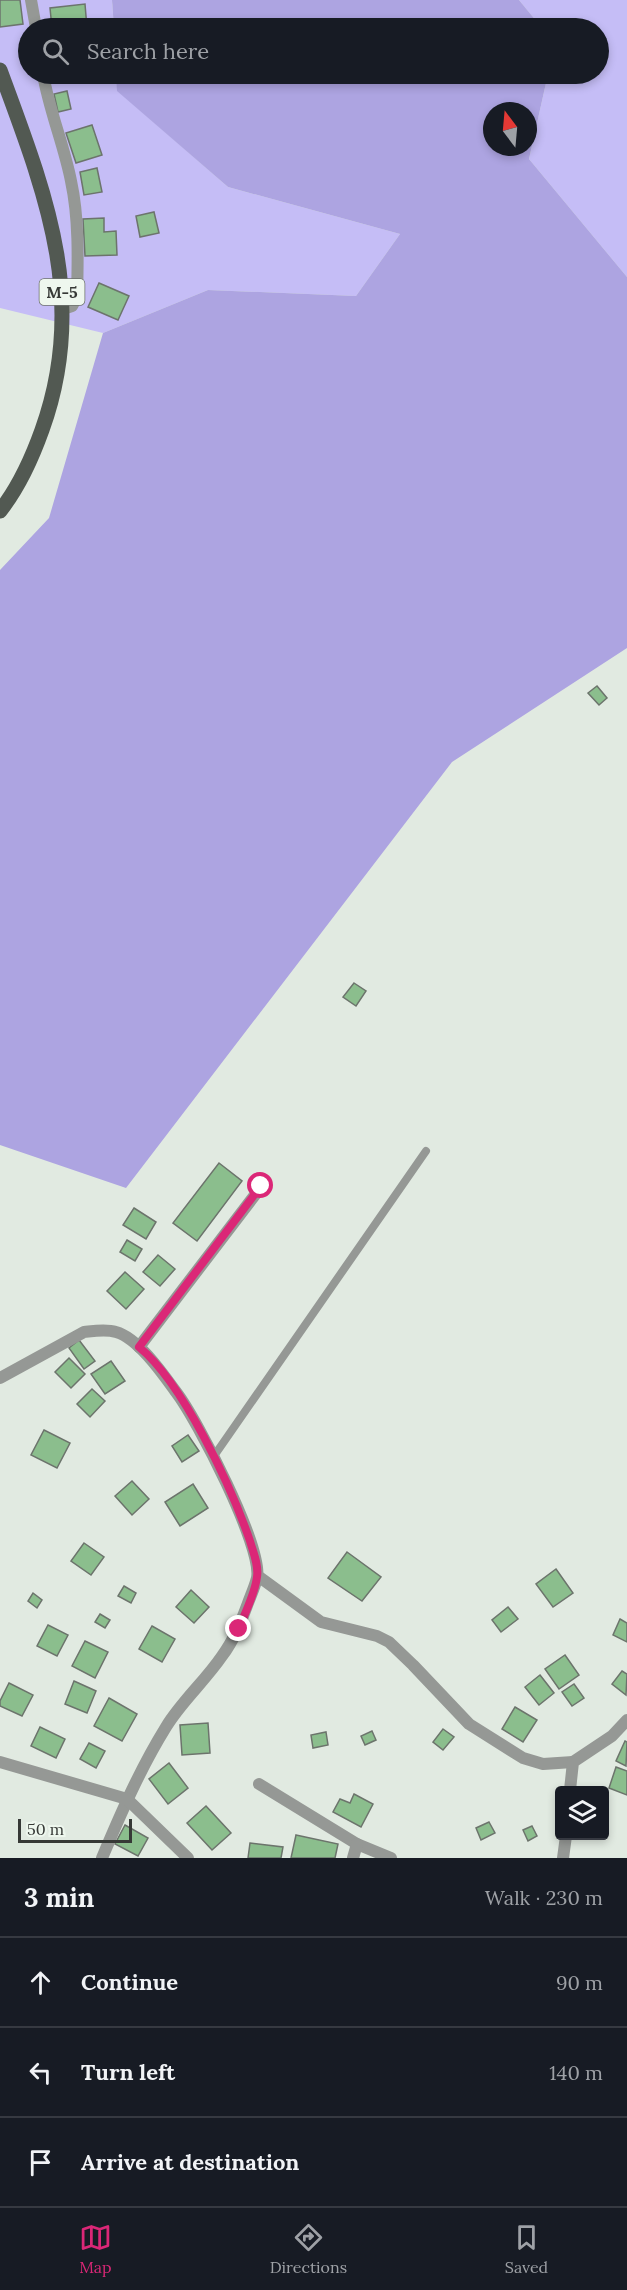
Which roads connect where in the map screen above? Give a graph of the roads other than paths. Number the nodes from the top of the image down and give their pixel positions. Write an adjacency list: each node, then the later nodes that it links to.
1 (31, 0): 2 (street)
2 (34, 18)
3 (0, 70): 5 (main road, M-5)
4 (45, 84): 5 (street)
5 (63, 309): 6 (main road, M-5)
6 (0, 511)
7 (426, 1151): 11 (lane)
8 (261, 1186): 9 (street)
9 (139, 1347): 10 (street); 11 (street)
10 (0, 1378)
11 (214, 1456): 12 (street)
12 (258, 1576): 15 (street); 18 (street)
13 (627, 1720): 15 (street)
14 (0, 1762): 18 (street)
15 (573, 1762): 17 (street)
16 (259, 1784): 20 (street)
17 (571, 1786)
18 (127, 1799): 21 (street); 22 (street)
19 (565, 1840): 25 (street)
20 (357, 1844): 23 (street); 24 (street)
21 (102, 1858)
22 (188, 1858)
23 (353, 1858)
24 (391, 1858)
25 (563, 1858)

